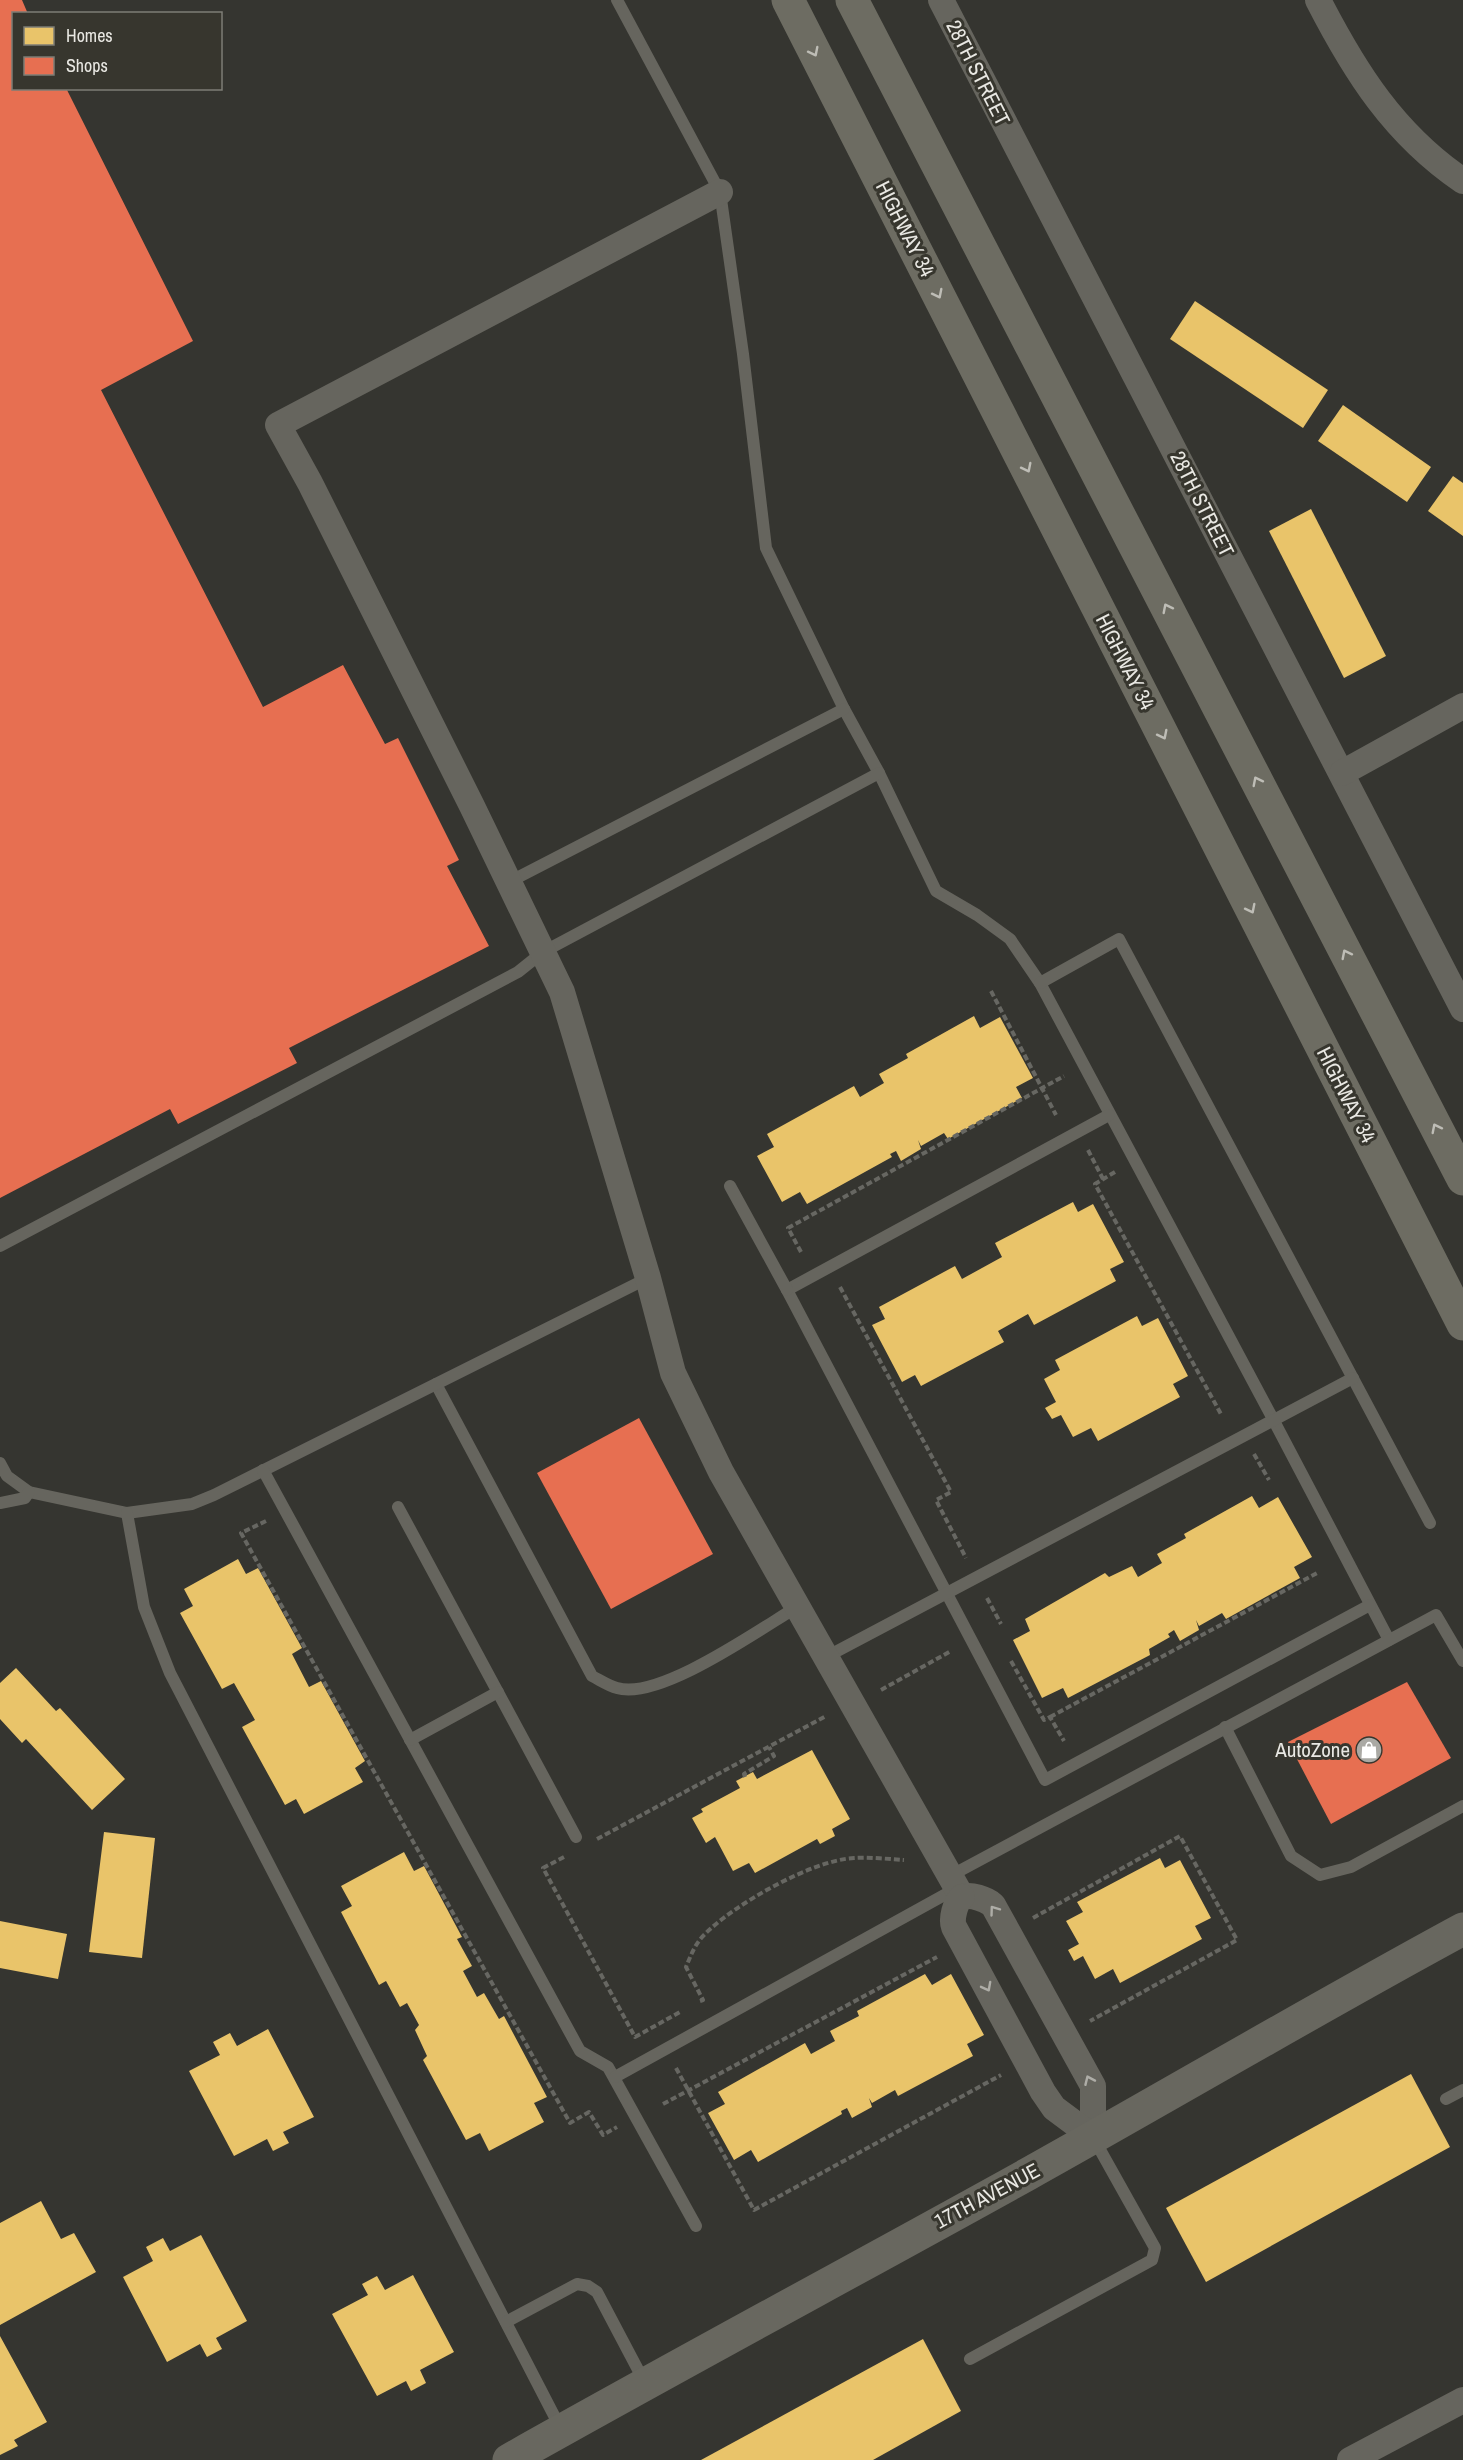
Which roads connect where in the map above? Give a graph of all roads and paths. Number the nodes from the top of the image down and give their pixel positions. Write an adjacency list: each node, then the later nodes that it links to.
1 (617, 0): 7 (lane)
2 (788, 0): 31 (highway, HIGHWAY 34, one-way to 31)
3 (852, 0): 24 (highway, one-way to 3)
4 (940, 0): 11 (street, 28TH STREET)
5 (1318, 0): 6 (street)
6 (1463, 181)
7 (720, 192): 9 (lane); 12 (street)
8 (1463, 706): 11 (street)
9 (844, 709): 10 (lane); 12 (lane)
10 (879, 773): 13 (lane); 14 (lane)
11 (1342, 773): 16 (street, 28TH STREET)
12 (509, 882): 13 (street)
13 (543, 952): 26 (lane); 28 (street)
14 (1040, 983): 19 (lane); 32 (lane)
15 (991, 991): 18 (path)
16 (1463, 1009)
17 (1064, 1076): 18 (path)
18 (1042, 1088): 20 (path); 27 (path)
19 (1109, 1114): 30 (lane); 35 (lane)
20 (1056, 1115)
21 (1088, 1150): 23 (path)
22 (1115, 1172): 23 (path)
23 (1103, 1179): 34 (path)
24 (1463, 1179)
25 (730, 1186): 30 (lane)
26 (0, 1246)
27 (801, 1252)
28 (648, 1278): 33 (lane); 51 (street)
29 (840, 1287): 46 (path)
30 (787, 1290): 48 (lane)
31 (1463, 1324)
32 (1353, 1378): 35 (lane); 45 (lane)
33 (436, 1384): 38 (lane); 51 (lane)
34 (1222, 1416)
35 (1273, 1419): 48 (lane); 50 (lane)
36 (1254, 1454): 39 (path)
37 (0, 1463): 40 (lane)
38 (263, 1470): 43 (lane); 63 (lane)
39 (1269, 1480)
40 (29, 1492): 41 (lane); 43 (lane)
41 (0, 1503)
42 (398, 1507): 59 (lane)
43 (127, 1513): 89 (lane)
44 (267, 1520): 86 (path)
45 (1430, 1523)
46 (966, 1558)
47 (1319, 1572): 61 (path)
48 (947, 1592): 50 (lane); 55 (lane)
49 (987, 1598): 52 (path)
50 (1370, 1605): 53 (lane)
51 (797, 1607): 55 (street)
52 (1001, 1624)
53 (1389, 1640): 57 (lane); 62 (lane)
54 (953, 1650): 58 (path)
55 (826, 1657): 72 (street)
56 (1010, 1659): 61 (path)
57 (1463, 1661)
58 (880, 1690)
59 (498, 1692): 63 (lane); 68 (lane)
60 (829, 1714): 65 (path)
61 (1050, 1717): 64 (path)
62 (1225, 1727): 67 (lane); 72 (lane)
63 (410, 1740): 81 (lane)
64 (1064, 1741)
65 (769, 1747): 66 (path); 69 (path)
66 (745, 1777)
67 (1463, 1806)
68 (576, 1837)
69 (594, 1841)
70 (574, 1852): 77 (path)
71 (904, 1860): 76 (path)
72 (956, 1887): 81 (lane); 87 (street, one-way to 87); 87 (street, one-way to 72)
73 (1032, 1918): 78 (path)
74 (1463, 1929): 87 (main road, 17TH AVENUE)
75 (942, 1954): 83 (path)
76 (693, 2005)
77 (684, 2010)
78 (1087, 2023)
79 (674, 2065): 83 (path)
80 (1007, 2072): 83 (path)
81 (615, 2077): 88 (lane)
82 (1463, 2090): 84 (lane)
83 (689, 2091): 85 (path)
84 (1446, 2099)
85 (663, 2104)
86 (621, 2125)
87 (1093, 2138): 90 (lane); 91 (main road, 17TH AVENUE)
88 (696, 2226)
89 (506, 2322): 91 (lane); 93 (lane)
90 (970, 2360)
91 (646, 2384): 93 (main road, 17TH AVENUE)
92 (1463, 2400): 95 (street)
93 (562, 2430): 94 (main road, 17TH AVENUE)
94 (509, 2460)
95 (1350, 2460)

